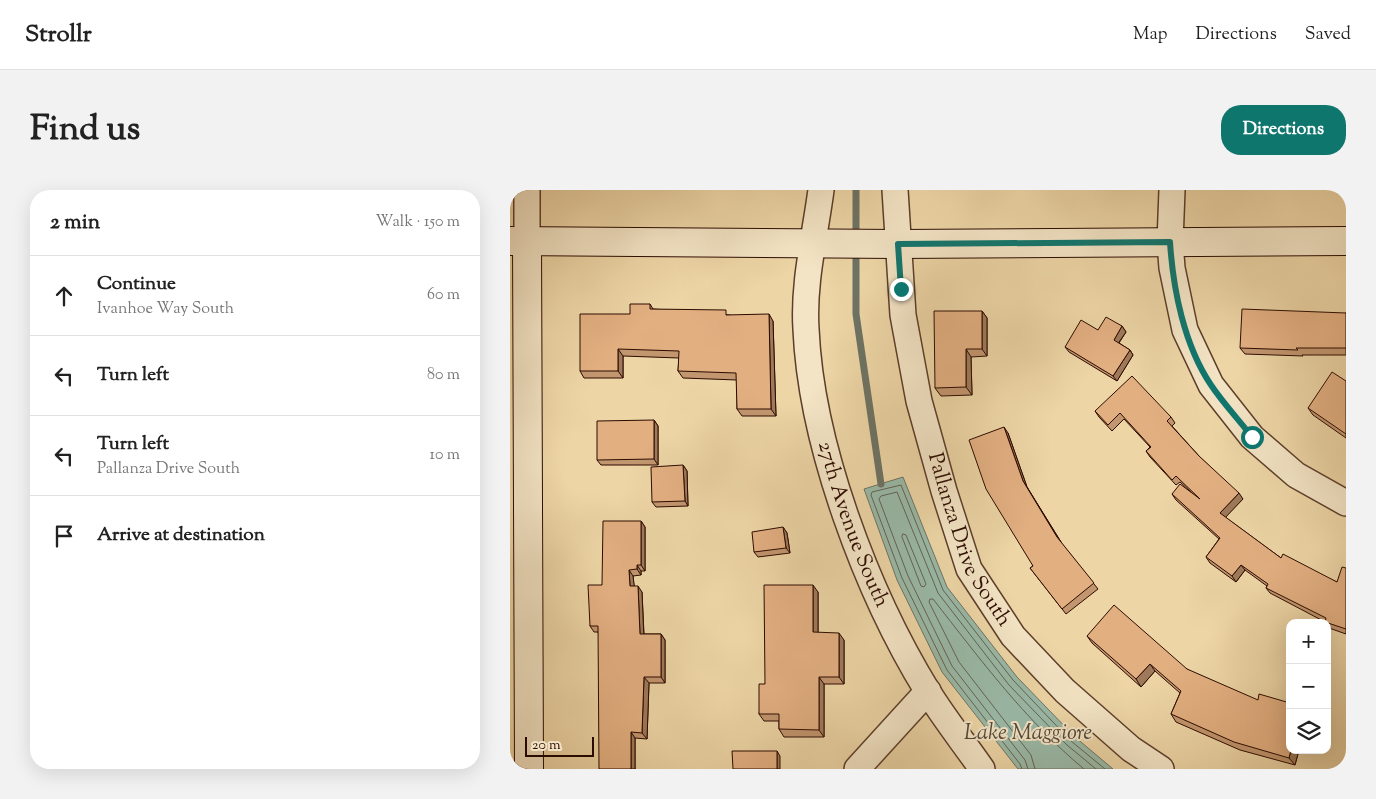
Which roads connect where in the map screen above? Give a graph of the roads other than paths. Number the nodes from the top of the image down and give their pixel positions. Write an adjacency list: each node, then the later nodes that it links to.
1 (527, 190): 5 (street)
2 (821, 190): 8 (street, 27th Avenue South)
3 (895, 190): 9 (street, Pallanza Drive South)
4 (1172, 190): 7 (street)
5 (518, 241): 8 (main road); 10 (main road)
6 (1346, 241): 7 (main road)
7 (1170, 242): 9 (main road); 11 (street)
8 (825, 243): 9 (main road); 13 (street, 27th Avenue South)
9 (898, 244): 17 (street, Pallanza Drive South)
10 (519, 406): 12 (main road)
11 (1346, 503)
12 (519, 536): 14 (main road)
13 (928, 691): 15 (street); 16 (street, 27th Avenue South)
14 (529, 769)
15 (856, 769)
16 (982, 769)
17 (1161, 769)

